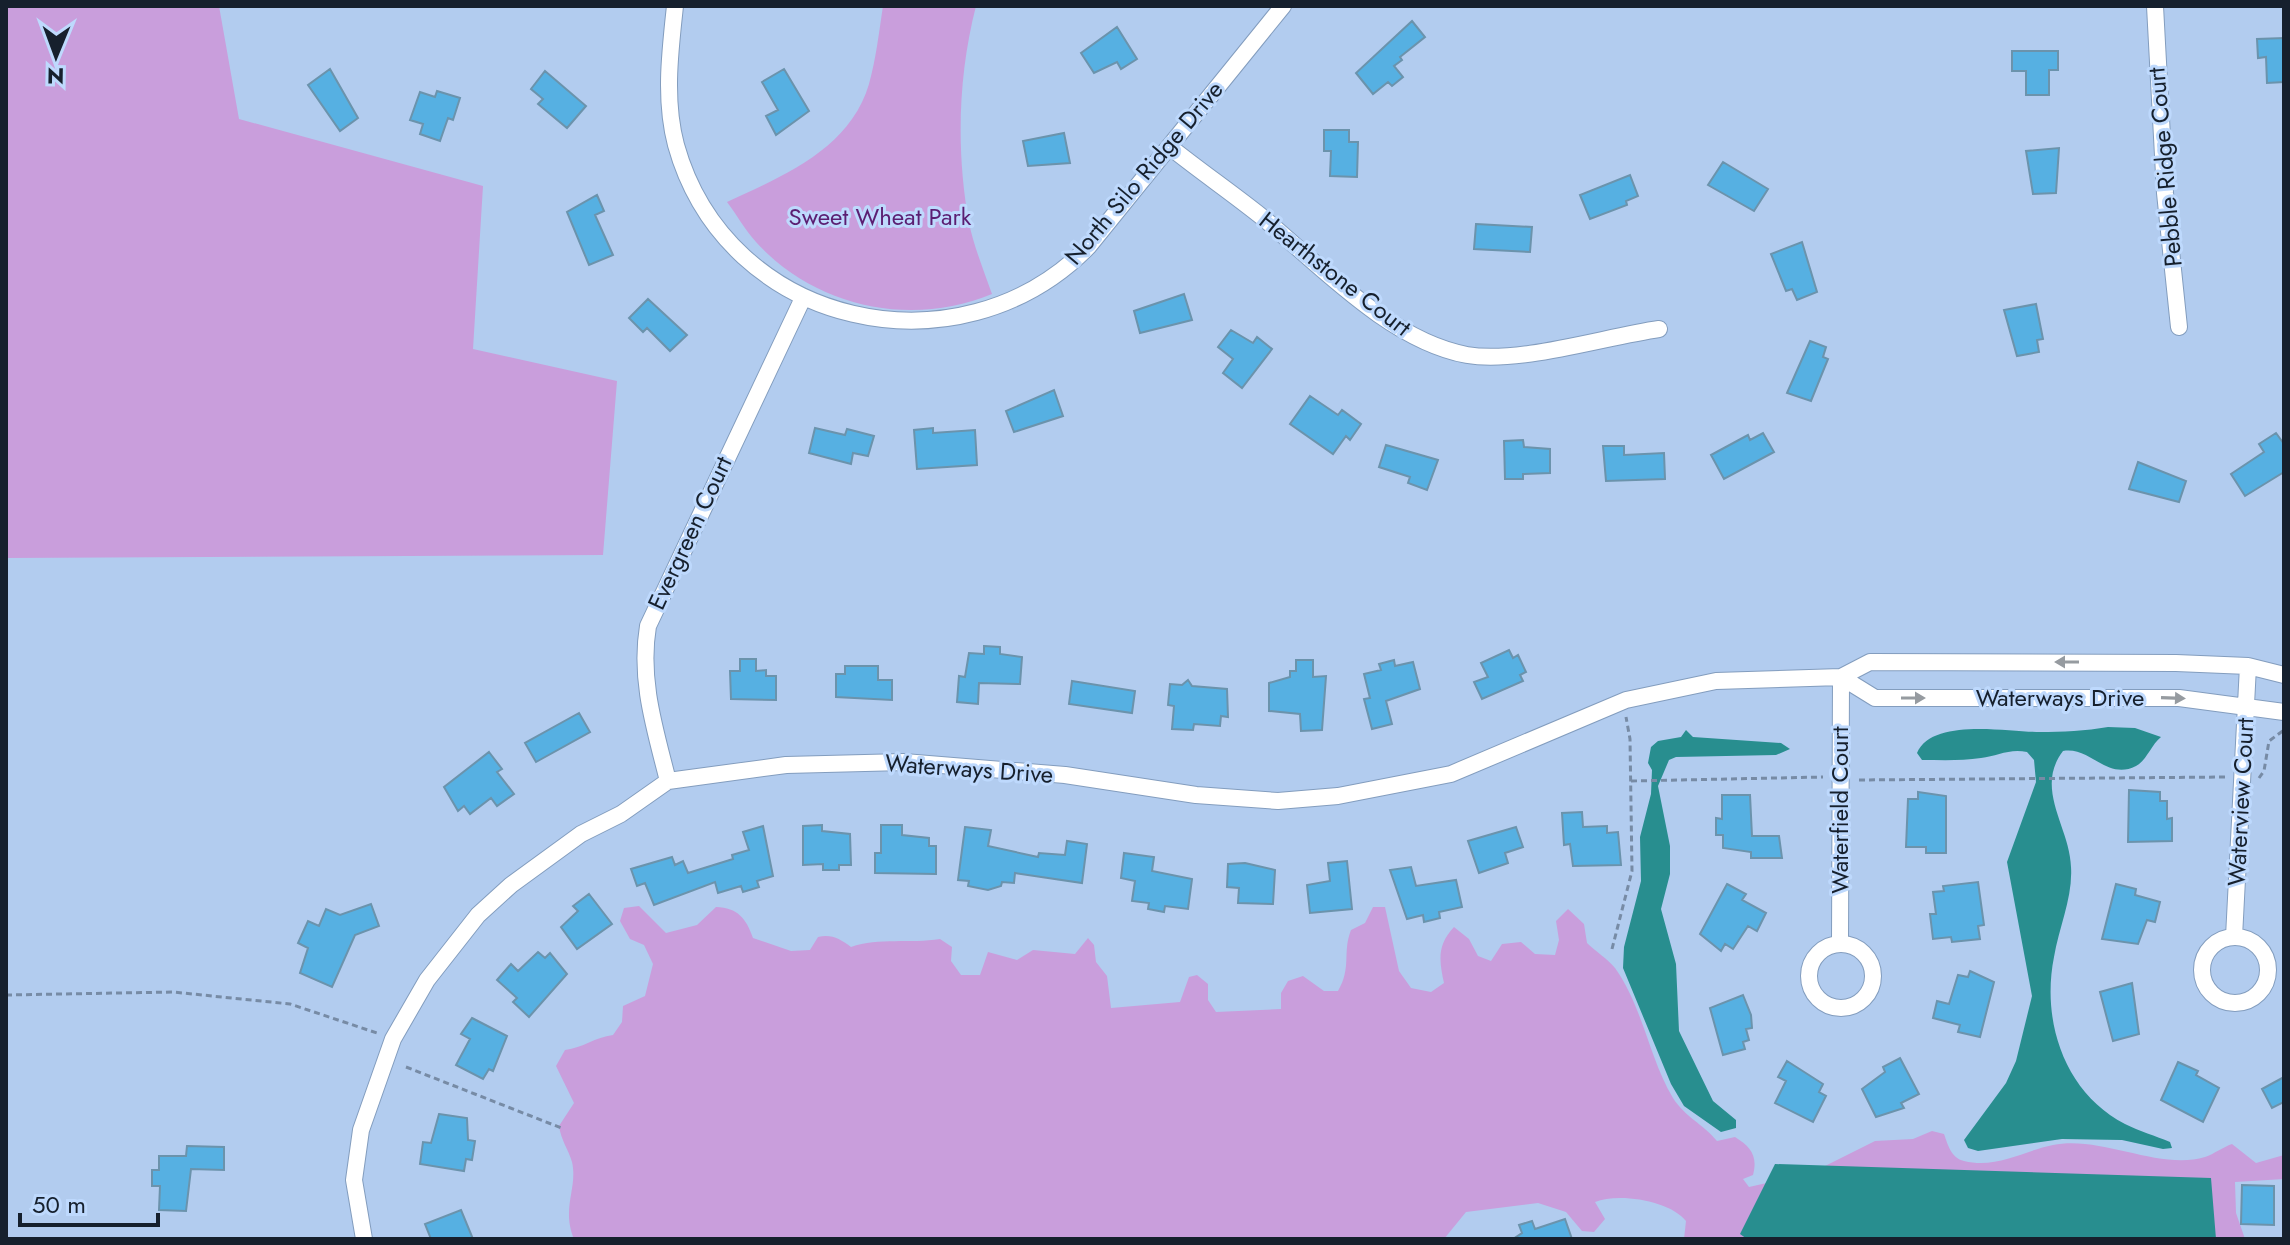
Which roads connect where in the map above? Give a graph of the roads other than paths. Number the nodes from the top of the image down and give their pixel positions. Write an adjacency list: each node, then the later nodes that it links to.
1 (675, 6): 5 (street, North Silo Ridge Drive)
2 (1283, 6): 4 (street, North Silo Ridge Drive)
3 (2155, 6): 6 (street, Pebble Ridge Court)
4 (1170, 147): 5 (street, North Silo Ridge Drive); 7 (street, Hearthstone Court)
5 (803, 298): 13 (street, Evergreen Court)
6 (2179, 327)
7 (1659, 329)
8 (2248, 666): 9 (street, Waterways Drive); 10 (street, Waterways Drive, one-way to 10); 11 (street, Waterview Court)
9 (2284, 675)
10 (1841, 677): 11 (street, Waterways Drive, one-way to 11); 13 (street, Waterways Drive); 15 (street, Waterfield Court)
11 (2246, 705): 12 (street, Waterways Drive); 14 (street, Waterview Court)
12 (2284, 712)
13 (668, 781): 16 (street, Waterways Drive)
14 (2234, 937): 14 (street)
15 (1840, 943): 15 (street)
16 (364, 1239)

